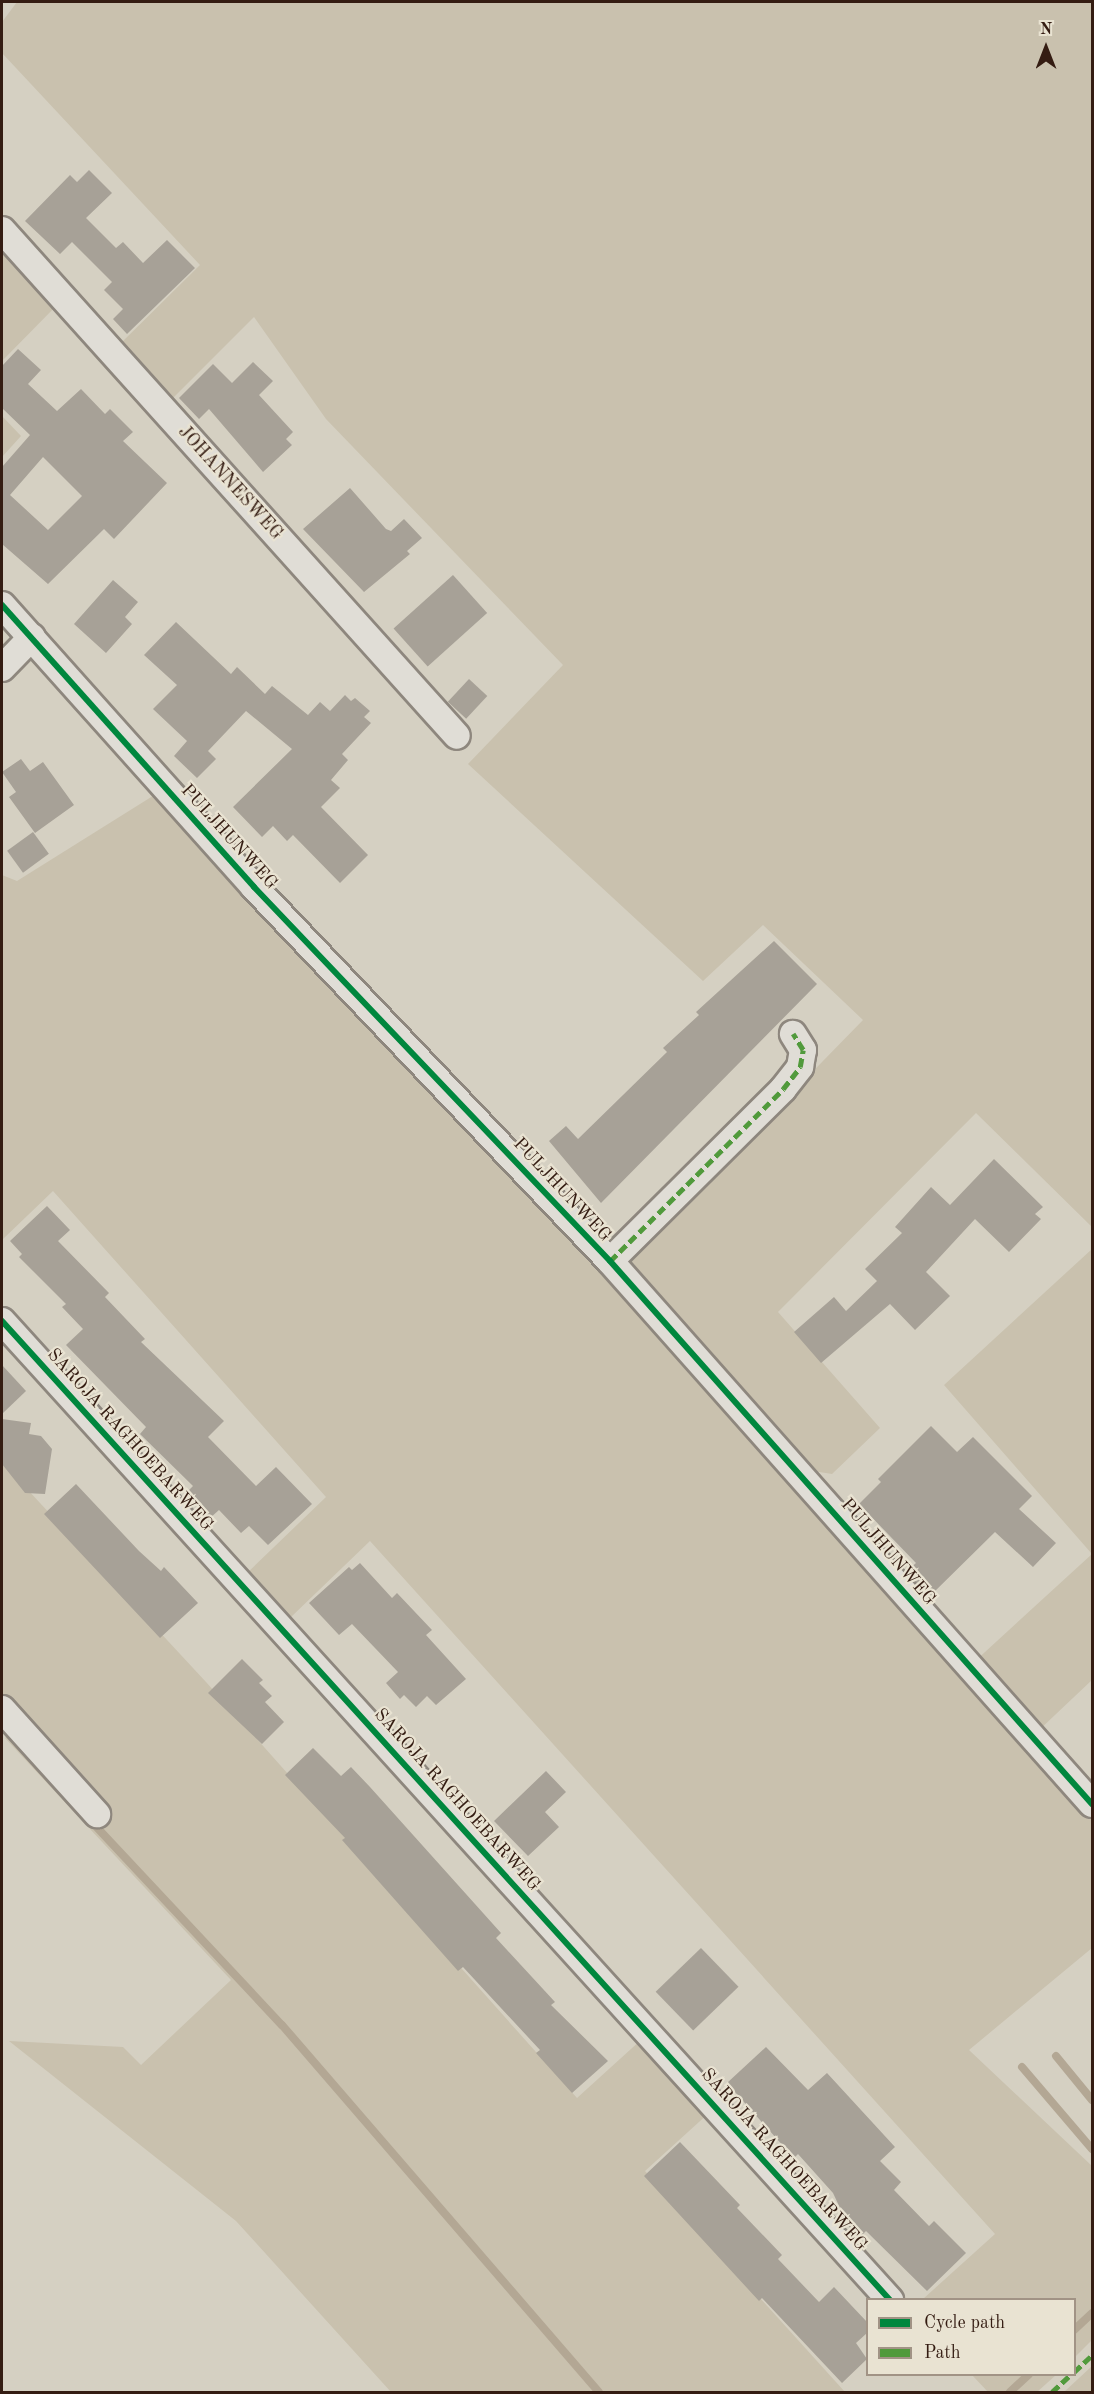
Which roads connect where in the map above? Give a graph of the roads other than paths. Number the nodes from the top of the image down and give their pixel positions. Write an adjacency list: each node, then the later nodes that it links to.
1 (2, 230): 5 (street, JOHANNESWEG)
2 (2, 605): 3 (street, PULJHUNWEG)
3 (32, 638): 4 (street); 7 (street, PULJHUNWEG)
4 (2, 668)
5 (457, 736)
6 (793, 1034): 7 (street)
7 (610, 1261): 10 (street, PULJHUNWEG)
8 (2, 1321): 12 (street, SAROJA RAGHOEBARWEG)
9 (2, 1709): 11 (street)
10 (1092, 1804)
11 (97, 1814)
12 (888, 2298)

